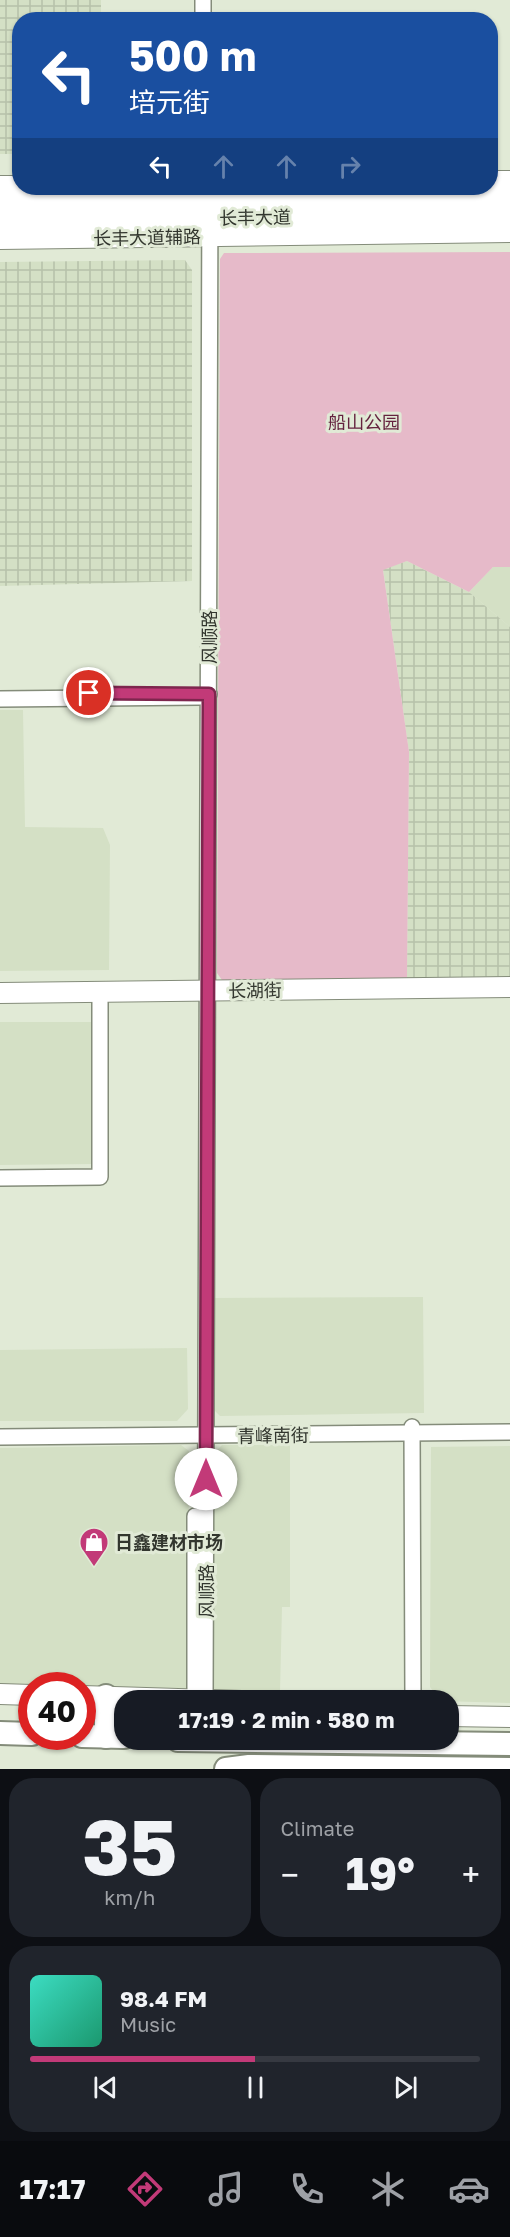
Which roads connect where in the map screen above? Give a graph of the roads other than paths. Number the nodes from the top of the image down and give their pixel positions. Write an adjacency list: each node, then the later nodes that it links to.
1 (510, 195): 3 (main road, 长丰大道)
2 (0, 202): 3 (main road, 长丰大道)
3 (206, 210): 4 (main road, 长丰大道); 5 (main road, 长丰大道); 6 (main road, 长丰大道辅路); 7 (main road, 长丰大道辅路); 8 (street, 风顺路)
4 (510, 214)
5 (0, 220)
6 (510, 232)
7 (0, 239)
8 (203, 694): 9 (street); 12 (street, 风顺路)
9 (0, 697)
10 (510, 987): 12 (main road, 长湖街)
11 (0, 993): 12 (main road, 长湖街)
12 (203, 994): 13 (main road, 长湖街); 14 (main road, 长湖街); 20 (street, 风顺路)
13 (510, 994)
14 (100, 998): 15 (main road, 长湖街); 16 (street)
15 (0, 999)
16 (0, 1178)
17 (510, 1426): 18 (street, 青峰南街)
18 (412, 1430): 20 (street, 青峰南街); 21 (street, 青峰南街); 24 (street)
19 (0, 1431): 20 (street, 青峰南街)
20 (201, 1432): 22 (street, 青峰南街); 23 (street, 风顺路)
21 (510, 1432)
22 (0, 1437)
23 (200, 1690)
24 (413, 1690)
25 (0, 1694): 26 (main road)
26 (18, 1695)
27 (96, 1696): 28 (main road)
28 (106, 1696): 29 (main road); 34 (highway)
29 (114, 1696)
30 (459, 1716): 31 (main road)
31 (510, 1717)
32 (459, 1730): 33 (highway)
33 (510, 1731)
34 (114, 1732)
35 (0, 1733): 36 (highway)
36 (18, 1734)
37 (96, 1736): 38 (highway)
38 (114, 1737)
39 (459, 1743): 40 (highway)
40 (510, 1744)
41 (226, 1769): 42 (highway)
42 (510, 1769)

